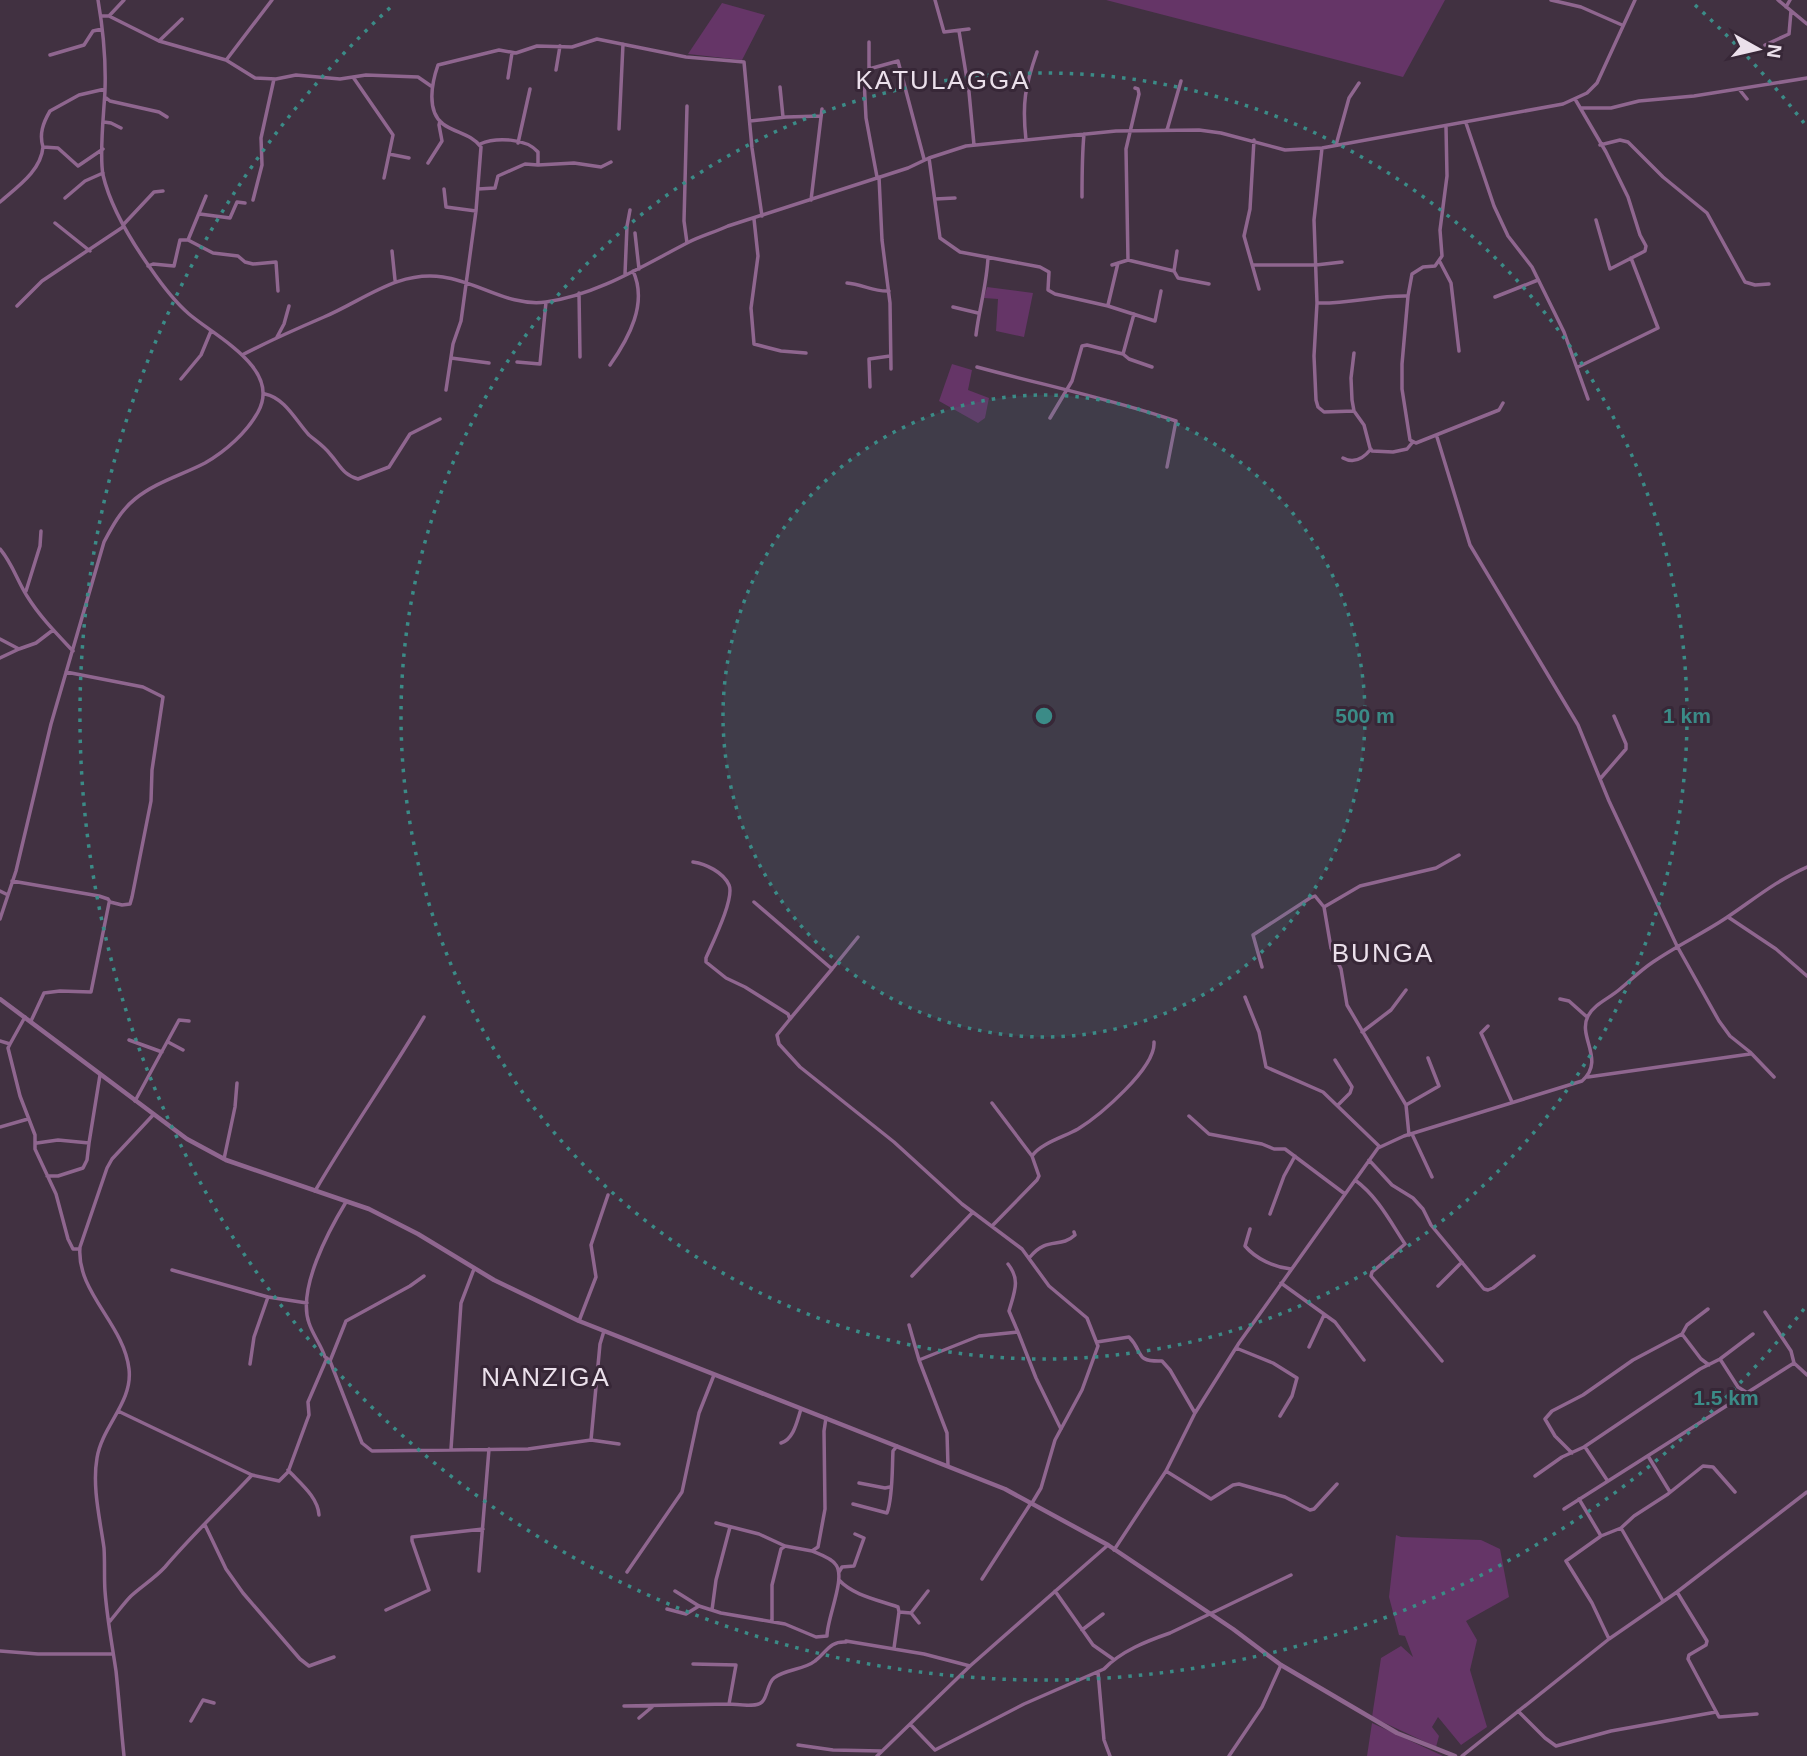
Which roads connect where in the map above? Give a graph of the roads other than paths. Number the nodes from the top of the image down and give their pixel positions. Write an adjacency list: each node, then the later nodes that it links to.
1 (98, 0): 11 (street)
2 (124, 0): 12 (street)
3 (272, 0): 27 (street)
4 (935, 0): 18 (street)
5 (1551, 0): 14 (street)
6 (1635, 0): 14 (street)
7 (1778, 0): 9 (street)
8 (1790, 0): 9 (street)
9 (1786, 7): 10 (street)
10 (1791, 11): 15 (street); 22 (street)
11 (101, 16): 12 (street); 16 (street)
12 (109, 16): 19 (street)
13 (182, 19): 19 (street)
14 (1622, 24): 43 (street)
15 (1807, 24)
16 (102, 29): 26 (street); 39 (street)
17 (969, 29): 18 (street)
18 (959, 31): 65 (street)
19 (159, 41): 27 (street)
20 (869, 42): 28 (street)
21 (623, 44): 23 (street); 52 (street); 57 (street)
22 (1765, 45)
23 (559, 46): 25 (street); 29 (street)
24 (1037, 52): 61 (street)
25 (512, 53): 31 (street); 36 (street)
26 (50, 55)
27 (226, 60): 33 (street)
28 (869, 69): 73 (street); 79 (street)
29 (556, 70)
30 (353, 77): 33 (street); 36 (street); 71 (street)
31 (508, 78)
32 (1807, 78): 41 (street)
33 (274, 79): 87 (street)
34 (1181, 81): 58 (street)
35 (1359, 83): 66 (street)
36 (431, 86): 51 (street)
37 (780, 87): 50 (street)
38 (1135, 88): 59 (street)
39 (105, 89): 42 (street); 68 (street)
40 (530, 89): 63 (street)
41 (1740, 89): 44 (street); 46 (street)
42 (105, 97): 49 (street); 53 (street)
43 (1575, 99): 46 (street); 54 (street)
44 (1747, 99)
45 (687, 106): 102 (street)
46 (1581, 108): 67 (street)
47 (822, 109): 48 (street)
48 (821, 116): 50 (street); 88 (street)
49 (167, 117)
50 (783, 117): 52 (street)
51 (440, 121): 64 (street); 75 (street)
52 (750, 121): 95 (street)
53 (104, 122): 56 (street); 70 (street)
54 (1465, 123): 55 (street); 120 (street)
55 (1446, 127): 66 (street); 110 (street)
56 (121, 128)
57 (620, 129)
58 (1167, 130): 59 (street); 62 (street)
59 (1131, 131): 60 (street); 108 (street)
60 (1084, 134): 61 (street); 84 (street)
61 (1026, 140): 65 (street)
62 (1254, 140): 69 (street); 113 (street)
63 (518, 143): 64 (street); 76 (street)
64 (480, 144): 81 (street)
65 (974, 145): 73 (street)
66 (1336, 145): 69 (street)
67 (1600, 145): 107 (street); 125 (street)
68 (43, 147): 70 (street); 90 (street)
69 (1322, 148): 114 (street)
70 (103, 149): 77 (street)
71 (389, 154): 72 (street); 78 (street)
72 (409, 158)
73 (926, 159): 79 (street); 89 (street)
74 (611, 162): 76 (street)
75 (428, 163)
76 (538, 165): 81 (street)
77 (103, 173): 85 (street); 99 (street)
78 (384, 178)
79 (878, 178): 88 (street); 128 (street)
80 (444, 189): 93 (street)
81 (478, 189): 93 (street)
82 (163, 191): 99 (street)
83 (206, 196): 94 (street)
84 (1082, 197)
85 (65, 198)
86 (955, 198): 89 (street)
87 (253, 200)
88 (811, 200): 95 (street)
89 (935, 200): 106 (street)
90 (0, 202)
91 (246, 203): 94 (street)
92 (630, 210): 119 (street)
93 (476, 211): 122 (street)
94 (200, 214): 101 (street)
95 (762, 216): 96 (street)
96 (754, 218): 102 (street); 145 (street)
97 (1596, 220): 107 (street)
98 (55, 223): 103 (street)
99 (123, 226): 103 (street); 115 (street)
100 (635, 233): 116 (street)
101 (188, 240): 115 (street); 127 (street)
102 (687, 243): 116 (street)
103 (90, 251): 135 (street)
104 (392, 251): 121 (street)
105 (1177, 251): 118 (street)
106 (988, 257): 137 (street); 139 (street)
107 (1631, 258): 157 (street)
108 (1128, 260): 111 (street); 118 (street)
109 (1342, 262): 114 (street)
110 (1440, 262): 131 (street); 144 (street)
111 (1118, 263): 112 (street); 137 (street)
112 (1112, 265)
113 (1253, 265): 114 (street); 126 (street)
114 (1316, 265): 134 (street)
115 (148, 266): 141 (street)
116 (639, 269): 117 (street)
117 (633, 271): 119 (street); 154 (street)
118 (1174, 271): 124 (street)
119 (625, 275): 130 (street)
120 (1538, 280): 132 (street); 157 (street)
121 (395, 281): 122 (street); 143 (street)
122 (466, 283): 133 (street); 151 (street)
123 (847, 283): 128 (street)
124 (1209, 284)
125 (1769, 284)
126 (1259, 289)
127 (278, 291)
128 (889, 291): 149 (street)
129 (1161, 291): 140 (street)
130 (579, 293): 133 (street); 150 (street)
131 (1408, 296): 134 (street); 170 (street)
132 (1495, 297)
133 (546, 302): 152 (street)
134 (1317, 303): 166 (street)
135 (17, 306)
136 (289, 306): 143 (street)
137 (1108, 306): 140 (street)
138 (953, 307): 139 (street)
139 (979, 313): 142 (street)
140 (1134, 314): 147 (street)
141 (211, 331): 148 (street); 159 (street)
142 (976, 335)
143 (277, 337): 148 (street)
144 (1459, 351)
145 (806, 353)
146 (1354, 353): 166 (street)
147 (1123, 354): 156 (street); 162 (street)
148 (243, 355): 163 (street)
149 (890, 356): 158 (street); 160 (street)
150 (580, 357)
151 (451, 359): 153 (street); 161 (street)
152 (517, 362)
153 (489, 363)
154 (610, 365)
155 (977, 367): 162 (street)
156 (1152, 367)
157 (1578, 367): 164 (street)
158 (891, 369)
159 (181, 379)
160 (870, 387)
161 (446, 390)
162 (1067, 392): 167 (street); 173 (street)
163 (264, 394): 168 (street); 180 (street)
164 (1588, 399)
165 (1503, 403): 169 (street)
166 (1354, 411): 171 (street)
167 (1050, 418)
168 (440, 419)
169 (1437, 437): 170 (street); 184 (street)
170 (1412, 443): 171 (street)
171 (1371, 449): 172 (street)
172 (1343, 458)
173 (1167, 467)
174 (41, 531): 176 (street)
175 (0, 549): 176 (street)
176 (26, 593): 177 (street)
177 (53, 631): 179 (street); 180 (street)
178 (0, 639): 179 (street)
179 (19, 649): 181 (street)
180 (74, 651): 182 (street)
181 (0, 658)
182 (66, 672): 188 (street); 191 (street)
183 (1614, 716): 184 (street)
184 (1600, 779): 197 (street)
185 (1459, 855): 193 (street)
186 (693, 862): 208 (street)
187 (1807, 867): 194 (street)
188 (12, 881): 190 (street); 191 (street)
189 (0, 891): 190 (street)
190 (8, 895): 195 (street)
191 (110, 902): 209 (street)
192 (754, 902): 199 (street)
193 (1324, 907): 198 (street); 212 (street)
194 (1728, 917): 197 (street); 200 (street)
195 (0, 919)
196 (858, 937): 199 (street)
197 (1678, 946): 207 (street); 220 (street)
198 (1262, 967)
199 (832, 969): 208 (street)
200 (1807, 976)
201 (1406, 990): 212 (street)
202 (1245, 997): 230 (street)
203 (0, 999): 205 (street)
204 (1560, 999): 207 (street)
205 (25, 1017): 209 (street); 217 (street)
206 (424, 1017): 247 (street)
207 (1587, 1017): 225 (street)
208 (790, 1019): 251 (street)
209 (31, 1021): 223 (street)
210 (189, 1021): 215 (street)
211 (1489, 1026): 228 (street)
212 (1362, 1032): 231 (street)
213 (129, 1040): 219 (street)
214 (0, 1041): 217 (street)
215 (167, 1042): 218 (street); 219 (street)
216 (1154, 1042): 240 (street)
217 (10, 1044): 234 (street)
218 (183, 1050)
219 (162, 1052): 227 (street)
220 (1751, 1053): 224 (street); 225 (street)
221 (1428, 1058): 231 (street)
222 (1335, 1060): 230 (street)
223 (100, 1075): 227 (street); 238 (street)
224 (1774, 1077)
225 (1586, 1078): 228 (street)
226 (237, 1083): 242 (street)
227 (135, 1101): 232 (street)
228 (1512, 1102): 236 (street)
229 (992, 1103): 240 (street)
230 (1338, 1105): 239 (street)
231 (1406, 1105): 236 (street)
232 (154, 1114): 242 (street); 256 (street)
233 (1189, 1116): 241 (street)
234 (29, 1119): 235 (street); 237 (street)
235 (0, 1127)
236 (1410, 1134): 239 (street); 245 (street)
237 (37, 1143): 238 (street); 244 (street)
238 (89, 1143): 244 (street)
239 (1380, 1147): 243 (street)
240 (1032, 1156): 253 (street)
241 (1295, 1156): 248 (street); 252 (street)
242 (224, 1159): 247 (street)
243 (1369, 1160): 246 (street); 259 (street)
244 (47, 1177): 256 (street)
245 (1432, 1177)
246 (1355, 1180): 248 (street); 286 (street)
247 (315, 1191): 250 (street)
248 (1345, 1194): 262 (street)
249 (608, 1195): 273 (street)
250 (346, 1202): 261 (street); 269 (street)
251 (973, 1212): 253 (street); 265 (street)
252 (1270, 1214)
253 (992, 1226): 258 (street)
254 (1250, 1228): 262 (street)
255 (1074, 1232): 258 (street)
256 (80, 1249): 294 (street)
257 (1534, 1256): 259 (street)
258 (1030, 1257): 279 (street)
259 (1462, 1262): 267 (street)
260 (1008, 1264): 276 (street)
261 (474, 1269): 273 (street); 304 (street)
262 (1291, 1269): 266 (street)
263 (172, 1270): 268 (street)
264 (424, 1276): 283 (street)
265 (912, 1276)
266 (1280, 1283): 272 (street); 281 (street)
267 (1438, 1286)
268 (268, 1297): 269 (street); 288 (street)
269 (307, 1303): 283 (street)
270 (1708, 1309): 277 (street)
271 (1765, 1312): 287 (street)
272 (1324, 1315): 280 (street); 285 (street)
273 (579, 1321): 275 (street)
274 (909, 1325): 284 (street)
275 (604, 1331): 290 (street); 299 (street)
276 (1018, 1332): 284 (street); 298 (street)
277 (1682, 1334): 289 (street); 306 (street)
278 (1754, 1334): 282 (street)
279 (1097, 1342): 295 (street); 298 (street)
280 (1310, 1347)
281 (1236, 1348): 295 (street); 296 (street)
282 (1720, 1359): 289 (street); 292 (street)
283 (328, 1360): 304 (street); 309 (street)
284 (919, 1360): 308 (street)
285 (1364, 1360)
286 (1442, 1360)
287 (1794, 1363): 291 (street); 292 (street)
288 (250, 1364)
289 (1709, 1365): 303 (street)
290 (714, 1375): 293 (street); 339 (street)
291 (1807, 1375)
292 (1746, 1392): 307 (street)
293 (802, 1409): 297 (street); 300 (street)
294 (118, 1411): 311 (street); 358 (street)
295 (1195, 1413): 310 (street)
296 (1280, 1416)
297 (826, 1418): 302 (street); 334 (street)
298 (1061, 1429): 321 (street)
299 (591, 1440): 301 (street); 305 (street)
300 (781, 1443)
301 (619, 1444)
302 (897, 1446): 308 (street); 316 (street)
303 (1584, 1447): 306 (street); 313 (street)
304 (451, 1449): 305 (street)
305 (489, 1449): 329 (street)
306 (1572, 1453): 312 (street)
307 (1648, 1456): 313 (street); 317 (street)
308 (948, 1466): 321 (street)
309 (288, 1470): 311 (street); 324 (street)
310 (1166, 1471): 315 (street); 335 (street)
311 (252, 1475): 326 (street)
312 (1535, 1476)
313 (1607, 1480): 320 (street)
314 (859, 1483): 316 (street)
315 (1337, 1484)
316 (890, 1487): 322 (street)
317 (1670, 1492): 318 (street); 328 (street)
318 (1735, 1492)
319 (1807, 1492): 347 (street)
320 (1579, 1499): 323 (street); 331 (street)
321 (1031, 1503): 332 (street); 343 (street)
322 (853, 1504)
323 (1564, 1509)
324 (319, 1515)
325 (716, 1523): 327 (street)
326 (205, 1525): 358 (street); 367 (street)
327 (730, 1527): 333 (street); 352 (street)
328 (1621, 1528): 331 (street); 348 (street)
329 (483, 1530): 338 (street); 351 (street)
330 (855, 1534): 340 (street)
331 (1601, 1535): 362 (street)
332 (1108, 1545): 335 (street); 346 (street)
333 (785, 1546): 336 (street); 357 (street)
334 (818, 1547): 336 (street); 337 (street)
335 (1114, 1550): 356 (street)
336 (812, 1551): 337 (street)
337 (820, 1555): 340 (street)
338 (479, 1571)
339 (627, 1572)
340 (839, 1572): 342 (street)
341 (1291, 1575): 356 (street)
342 (839, 1579): 353 (street); 361 (street)
343 (982, 1579)
344 (675, 1591): 349 (street)
345 (928, 1591): 354 (street)
346 (1055, 1591): 360 (street); 371 (street)
347 (1677, 1592): 348 (street); 378 (street)
348 (1663, 1601): 362 (street)
349 (699, 1606): 350 (street); 352 (street)
350 (667, 1609)
351 (386, 1610)
352 (712, 1610): 357 (street)
353 (900, 1612): 354 (street); 364 (street)
354 (911, 1613): 359 (street)
355 (1103, 1614): 360 (street)
356 (1210, 1614): 368 (street); 370 (street)
357 (772, 1621): 361 (street)
358 (109, 1623): 366 (street)
359 (919, 1623)
360 (1082, 1630): 368 (street)
361 (827, 1636): 363 (street)
362 (1609, 1639): 377 (street)
363 (846, 1642): 364 (street); 374 (street)
364 (894, 1648): 371 (street)
365 (0, 1651): 366 (street)
366 (113, 1654): 385 (street)
367 (334, 1657)
368 (1113, 1659): 372 (street)
369 (693, 1664): 374 (street)
370 (1281, 1665): 388 (street); 389 (street)
371 (970, 1666): 382 (street)
372 (1098, 1672): 382 (street); 387 (street)
373 (214, 1703): 381 (street)
374 (729, 1704): 375 (street)
375 (653, 1705): 376 (street); 380 (street)
376 (624, 1706)
377 (1518, 1711): 378 (street); 390 (street)
378 (1716, 1712): 379 (street)
379 (1757, 1714)
380 (639, 1718)
381 (191, 1721)
382 (910, 1724): 384 (street)
383 (798, 1745): 384 (street)
384 (881, 1751): 386 (street)
385 (124, 1756)
386 (877, 1756)
387 (1110, 1756)
388 (1229, 1756)
389 (1455, 1756)
390 (1462, 1756)

